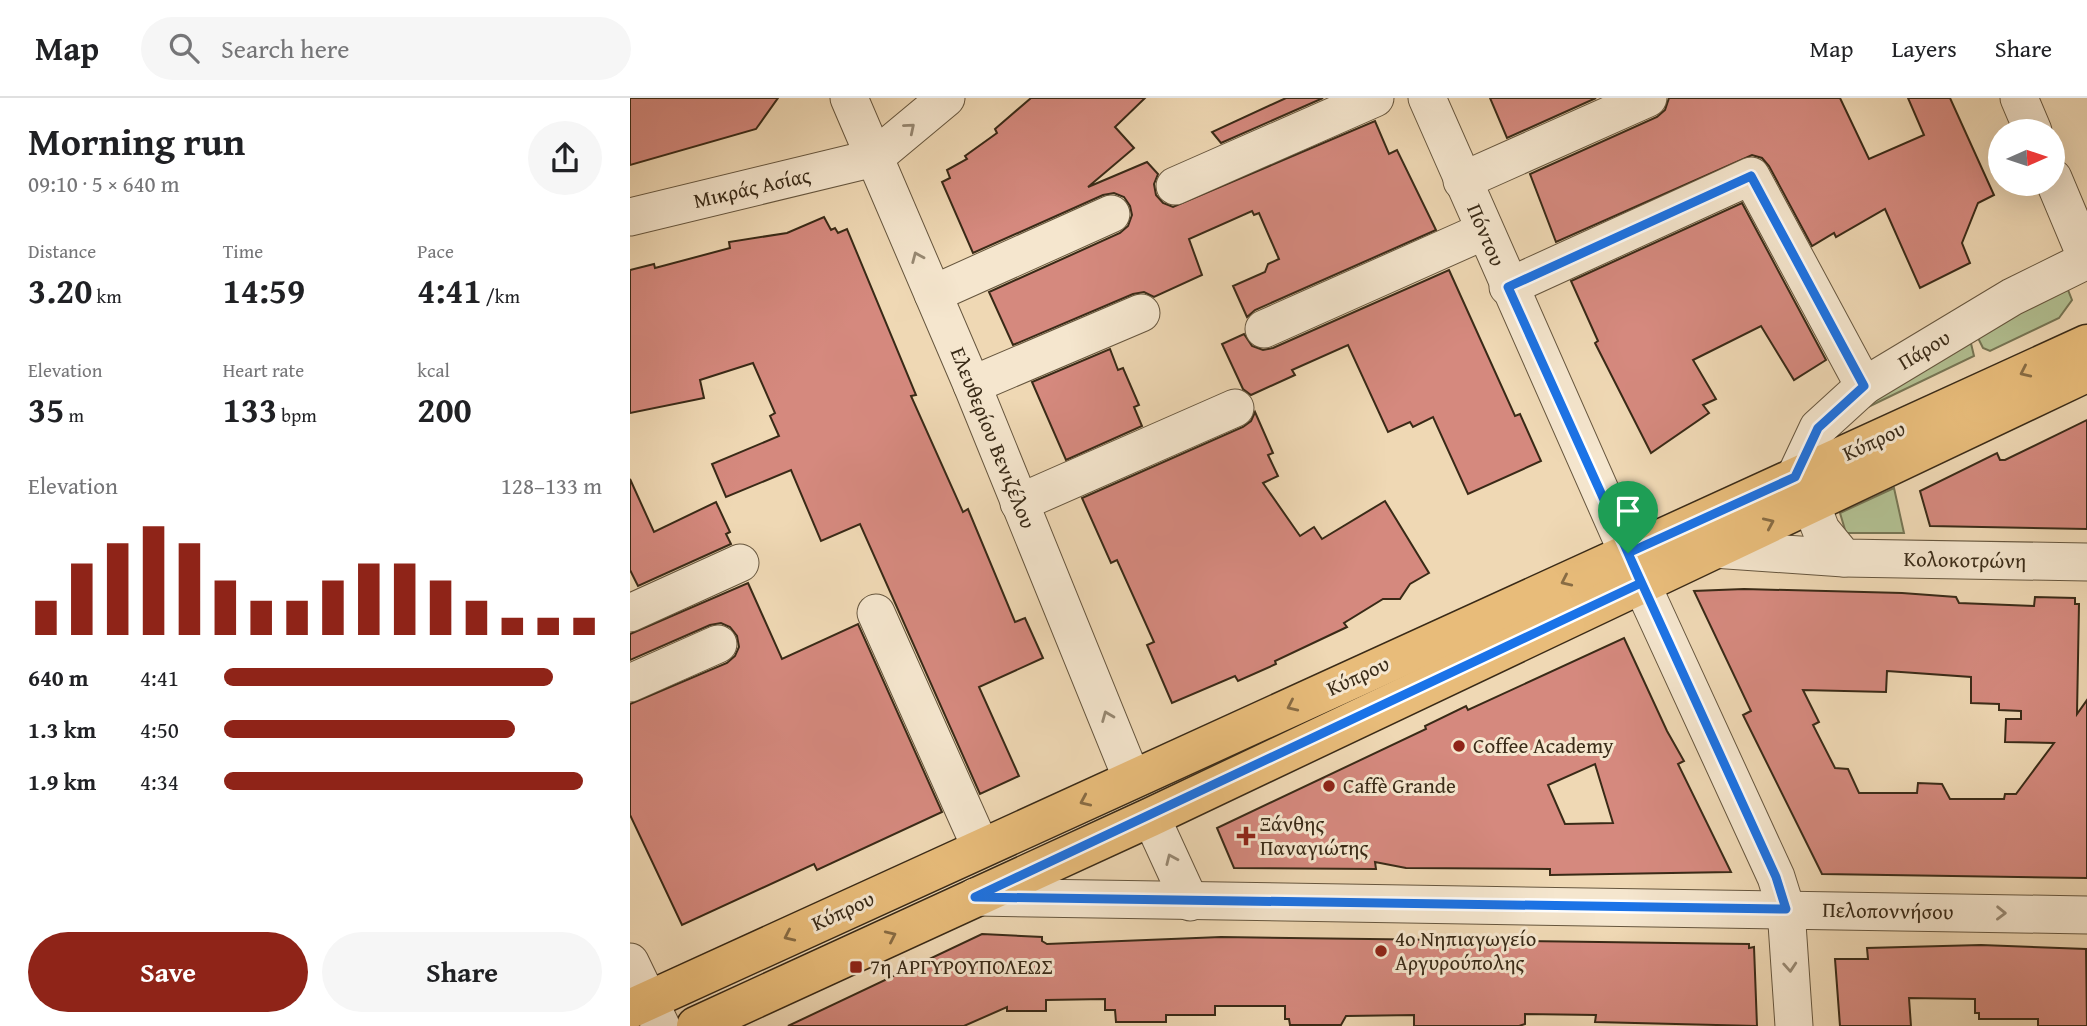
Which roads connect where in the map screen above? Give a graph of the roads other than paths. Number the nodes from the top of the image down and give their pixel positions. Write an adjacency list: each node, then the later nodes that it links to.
1 (849, 98): 8 (street, Ελευθερίου Βενιζέλου)
2 (946, 98): 8 (street, one-way to 2)
3 (1374, 98): 10 (street)
4 (1427, 98): 9 (street, Πόντου)
5 (1648, 98): 9 (street)
6 (2019, 98): 7 (street)
7 (2028, 119)
8 (874, 158): 13 (street, Μικράς Ασίας); 17 (street, Ελευθερίου Βενιζέλου, one-way to 8)
9 (1462, 181): 14 (street, Πόντου)
10 (1175, 186)
11 (2061, 196): 15 (street)
12 (1111, 214): 17 (street)
13 (630, 217)
14 (1484, 231): 16 (street, Πόντου); 19 (street)
15 (2087, 259): 23 (street, Πάρου)
16 (1508, 287): 23 (street); 31 (street, Πόντου)
17 (933, 294): 22 (street, Ελευθερίου Βενιζέλου)
18 (1141, 313): 22 (street)
19 (1264, 329)
20 (2087, 344): 25 (main road, Κύπρου, one-way to 25)
21 (2087, 372): 25 (main road, Κύπρου)
22 (972, 385): 26 (street, Ελευθερίου Βενιζέλου)
23 (1864, 386): 25 (street, Πάρου)
24 (1236, 408): 26 (street)
25 (1803, 491): 27 (main road, Κύπρου, one-way to 25); 28 (street); 31 (main road, Κύπρου)
26 (1019, 503): 36 (street, Ελευθερίου Βενιζέλου, one-way to 26)
27 (1713, 549): 28 (street, Κολοκοτρώνη); 31 (main road, Κύπρου)
28 (1844, 558): 29 (street, Κολοκοτρώνη)
29 (2087, 562)
30 (740, 563): 32 (street)
31 (1634, 568): 36 (main road, Κύπρου, one-way to 36); 37 (main road, Κύπρου); 41 (street, Πόντου)
32 (630, 613)
33 (876, 613): 38 (street)
34 (718, 644): 35 (street)
35 (630, 683)
36 (1132, 779): 38 (main road, Κύπρου, one-way to 38)
37 (1151, 817): 39 (main road, Κύπρου); 40 (street, one-way to 37)
38 (981, 848): 44 (main road, Κύπρου, one-way to 44)
39 (975, 897): 40 (street, Πελοποννήσου); 45 (main road, Κύπρου, one-way to 39)
40 (1190, 902): 41 (street, Πελοποννήσου)
41 (1786, 909): 42 (street, Πελοποννήσου, one-way to 42); 46 (street, Πόντου, one-way to 46)
42 (2087, 915)
43 (630, 962): 44 (street)
44 (647, 1011)
45 (696, 1026)
46 (1794, 1026)

